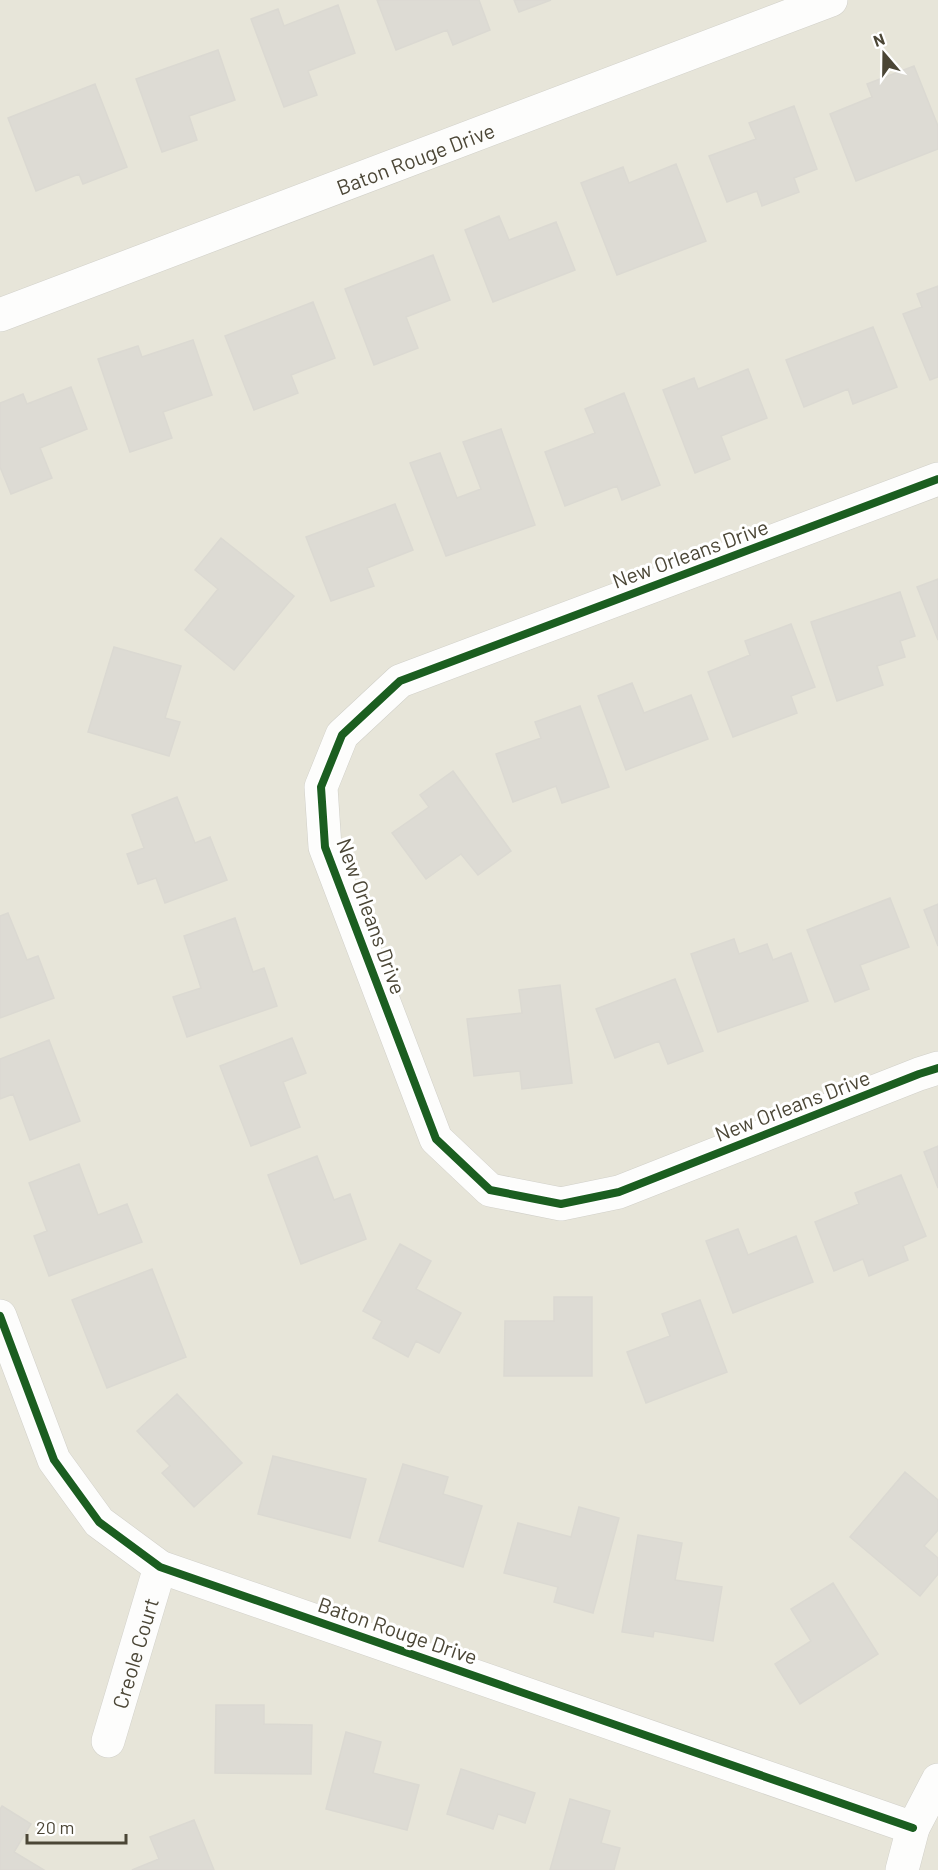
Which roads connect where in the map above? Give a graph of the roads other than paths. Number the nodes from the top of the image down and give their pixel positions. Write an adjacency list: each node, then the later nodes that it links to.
1 (831, 0): 2 (street, Baton Rouge Drive)
2 (0, 315)
3 (938, 479): 4 (street, New Orleans Drive)
4 (938, 1068)
5 (0, 1316): 6 (street, Baton Rouge Drive)
6 (160, 1567): 7 (street, Creole Court); 9 (street, Baton Rouge Drive)
7 (108, 1741)
8 (938, 1780): 9 (street)
9 (913, 1828): 10 (street)
10 (902, 1870)

